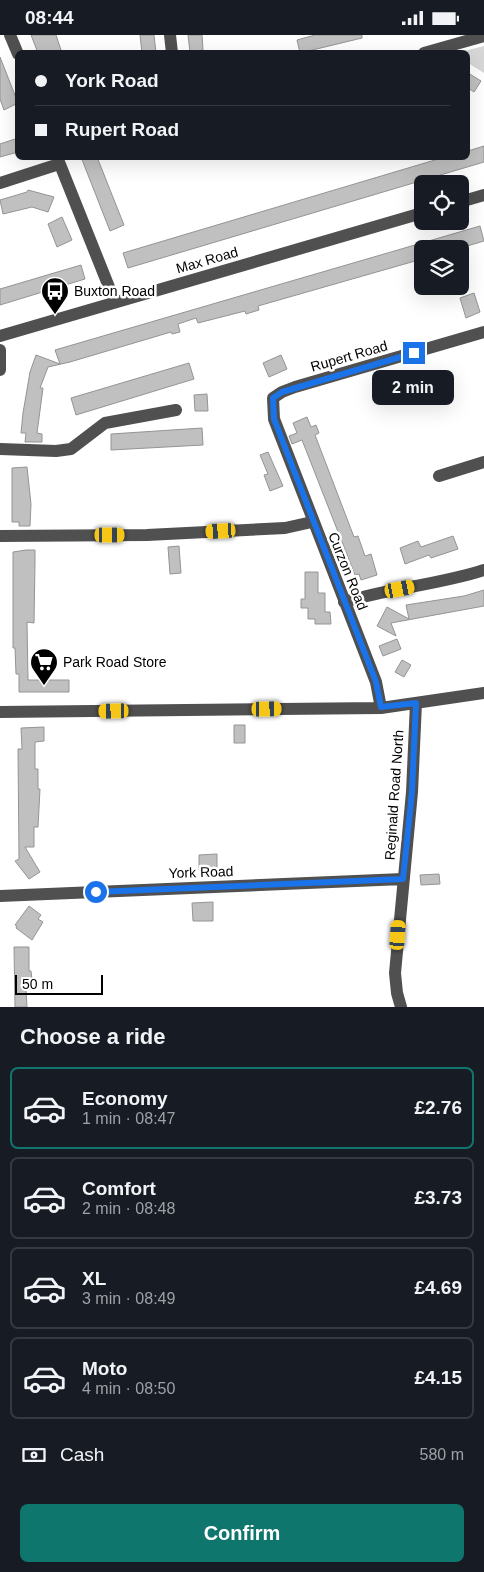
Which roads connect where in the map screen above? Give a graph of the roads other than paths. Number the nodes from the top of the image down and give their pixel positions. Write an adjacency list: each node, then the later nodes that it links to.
1 (10, 35): 4 (street)
2 (170, 35): 5 (street)
3 (484, 36): 6 (street)
4 (16, 50)
5 (172, 50)
6 (435, 50)
7 (58, 161): 8 (street); 12 (street)
8 (0, 183)
9 (484, 195): 10 (street)
10 (469, 199)
11 (414, 215): 12 (street, Max Road)
12 (115, 302): 14 (street, Max Road)
13 (484, 332): 18 (street, Rupert Road)
14 (0, 336)
15 (0, 349): 16 (street)
16 (0, 370)
17 (176, 410): 19 (street)
18 (284, 447): 22 (street, Curzon Road)
19 (0, 449)
20 (484, 461): 21 (street)
21 (439, 477)
22 (312, 522): 23 (street); 25 (street, Curzon Road)
23 (0, 536)
24 (484, 570): 25 (street)
25 (344, 602): 28 (street, Curzon Road)
26 (484, 693): 27 (street)
27 (416, 703): 28 (street); 30 (street, Reginald Road North)
28 (381, 707): 29 (street)
29 (0, 712)
30 (403, 879): 31 (street, York Road); 32 (street, Reginald Road North)
31 (0, 896)
32 (401, 1007)

